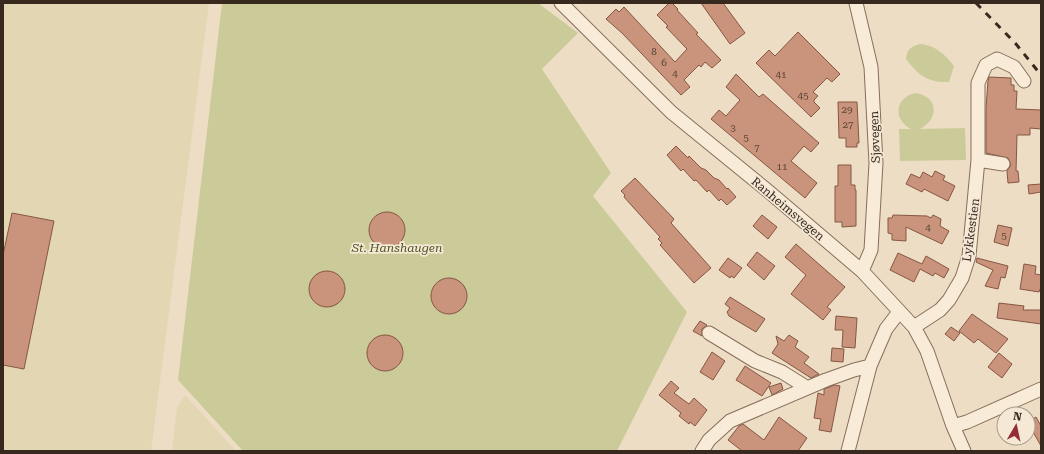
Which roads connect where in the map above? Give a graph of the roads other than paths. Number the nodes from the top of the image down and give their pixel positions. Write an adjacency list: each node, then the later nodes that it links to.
1 (561, 3): 6 (street, Ranheimsvegen)
2 (856, 3): 6 (street, Sjøvegen)
3 (1024, 81): 4 (street, Lykkestien)
4 (978, 160): 5 (street); 8 (street, Lykkestien)
5 (1003, 164)
6 (862, 271): 7 (street, Ranheimsvegen)
7 (899, 312): 8 (street, Ranheimsvegen); 10 (street)
8 (914, 327): 13 (street, Ranheimsvegen)
9 (709, 333): 11 (street)
10 (870, 366): 11 (street); 15 (street)
11 (806, 387): 14 (street)
12 (1041, 389): 13 (street)
13 (953, 426): 16 (street, Ranheimsvegen)
14 (702, 451)
15 (848, 451)
16 (964, 451)

